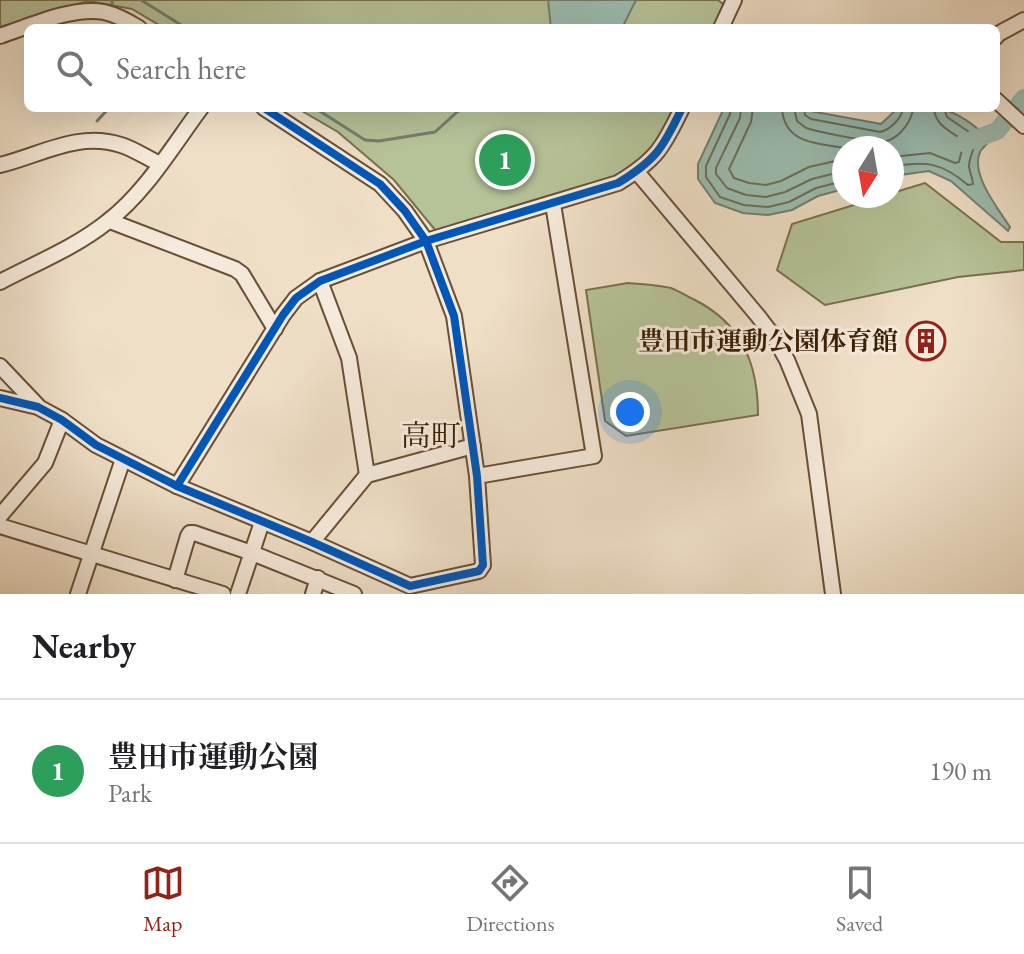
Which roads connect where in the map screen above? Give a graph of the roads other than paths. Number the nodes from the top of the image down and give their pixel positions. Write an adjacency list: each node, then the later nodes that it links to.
1 (732, 1): 5 (street)
2 (1024, 20): 7 (street)
3 (37, 24): 4 (street)
4 (132, 24)
5 (723, 24)
6 (24, 28): 8 (street)
7 (1000, 33)
8 (0, 36)
9 (1000, 103): 13 (street)
10 (198, 112): 15 (street)
11 (270, 112): 19 (street)
12 (680, 112): 16 (street)
13 (1024, 126)
14 (2, 160): 15 (street)
15 (160, 164): 18 (street)
16 (637, 172): 17 (street); 45 (street)
17 (553, 204): 19 (street); 30 (street)
18 (110, 221): 21 (street); 22 (street)
19 (426, 241): 20 (street); 27 (street)
20 (320, 281): 22 (street); 29 (street)
21 (0, 282)
22 (275, 329): 31 (street)
23 (0, 366): 25 (street)
24 (0, 398): 25 (street)
25 (38, 407): 26 (street)
26 (62, 420): 28 (street); 32 (street)
27 (473, 446): 29 (street); 30 (street)
28 (123, 459): 31 (street); 37 (street)
29 (367, 475): 35 (street)
30 (477, 476): 35 (street)
31 (177, 486): 33 (street)
32 (0, 516)
33 (262, 522): 35 (street); 36 (street)
34 (0, 526): 37 (street)
35 (312, 542)
36 (252, 553): 38 (street); 39 (street); 42 (street)
37 (92, 554): 39 (street); 40 (street)
38 (318, 578): 43 (street); 44 (street)
39 (175, 580): 41 (street)
40 (78, 594)
41 (223, 594)
42 (238, 594)
43 (313, 594)
44 (354, 594)
45 (833, 594)

